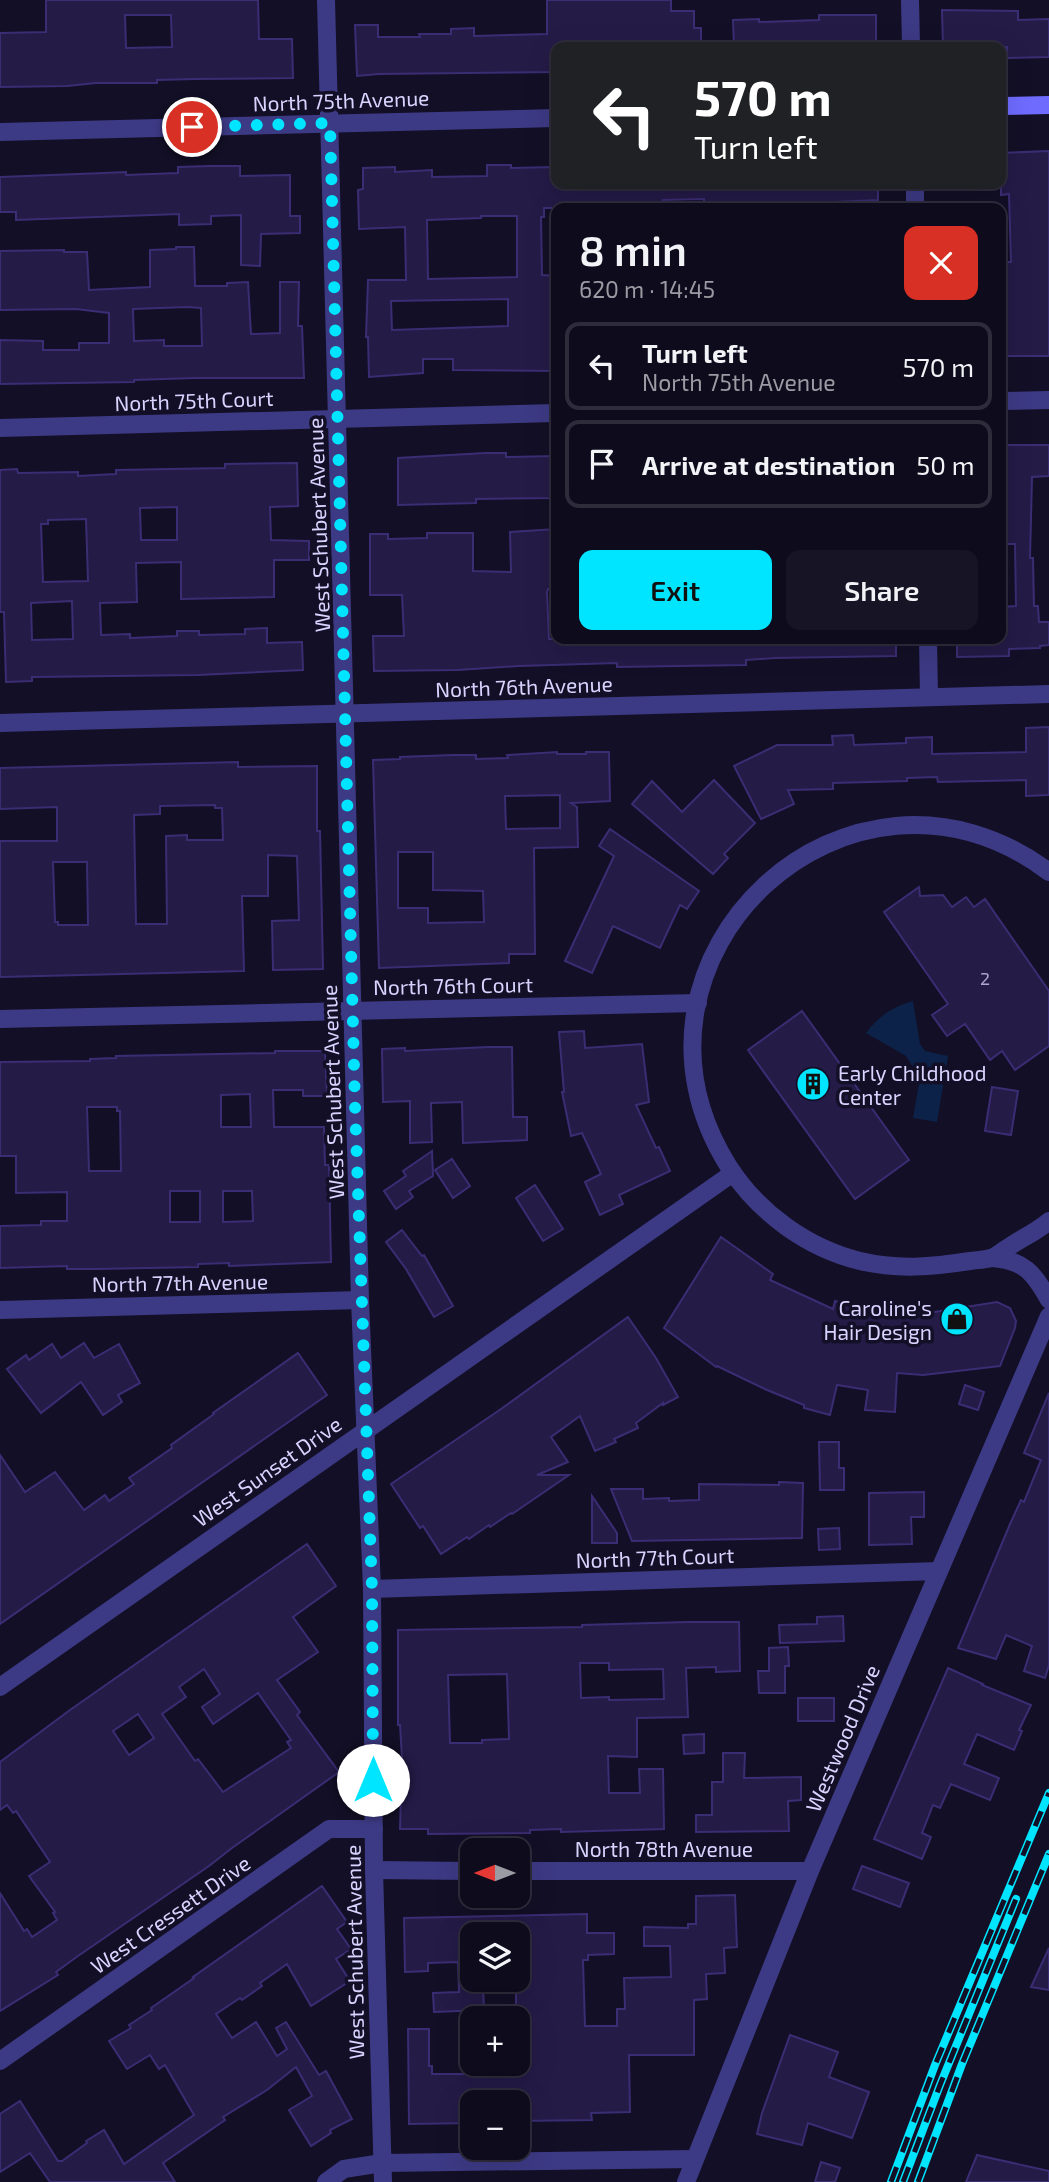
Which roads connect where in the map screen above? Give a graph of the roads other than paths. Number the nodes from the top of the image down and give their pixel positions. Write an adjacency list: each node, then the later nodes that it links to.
1 (326, 0): 7 (street, West Schubert Avenue)
2 (910, 0): 3 (street)
3 (911, 42)
4 (1049, 105): 5 (street)
5 (1006, 106)
6 (551, 118): 7 (street, North 75th Avenue)
7 (330, 123): 8 (street, North 75th Avenue); 12 (street, West Schubert Avenue)
8 (0, 132)
9 (1049, 400): 10 (street)
10 (1006, 401)
11 (551, 413): 12 (street, North 75th Court)
12 (337, 419): 13 (street, North 75th Court); 17 (street, West Schubert Avenue)
13 (0, 428)
14 (928, 644): 16 (street)
15 (1049, 694): 16 (street, North 76th Avenue)
16 (929, 697): 17 (street, North 76th Avenue)
17 (346, 713): 18 (street, North 76th Avenue); 21 (street, West Schubert Avenue)
18 (0, 723)
19 (1049, 872): 20 (street)
20 (698, 1003): 21 (street, North 76th Court); 23 (street)
21 (352, 1010): 22 (street, North 76th Court); 26 (street, West Schubert Avenue)
22 (0, 1019)
23 (733, 1173): 25 (street); 30 (street, West Sunset Drive)
24 (1049, 1222): 25 (street)
25 (992, 1258): 27 (street)
26 (360, 1300): 28 (street, North 77th Avenue); 30 (street, West Schubert Avenue)
27 (1049, 1300)
28 (4, 1312)
29 (1049, 1316): 31 (street, Westwood Drive)
30 (366, 1429): 32 (street, West Schubert Avenue); 33 (street, West Sunset Drive)
31 (939, 1571): 32 (street, North 77th Court); 38 (street, Westwood Drive)
32 (372, 1589): 34 (street, West Schubert Avenue)
33 (0, 1687)
34 (374, 1829): 35 (street, West Schubert Avenue); 39 (street, West Cressett Drive)
35 (374, 1870): 36 (street); 41 (street, West Schubert Avenue)
36 (460, 1871)
37 (530, 1871): 38 (street, North 78th Avenue)
38 (810, 1871): 40 (street, Westwood Drive)
39 (0, 2061)
40 (694, 2159): 41 (street); 44 (street, Westwood Drive)
41 (382, 2163): 42 (street); 43 (street, West Schubert Avenue)
42 (326, 2182)
43 (383, 2182)
44 (686, 2182)

